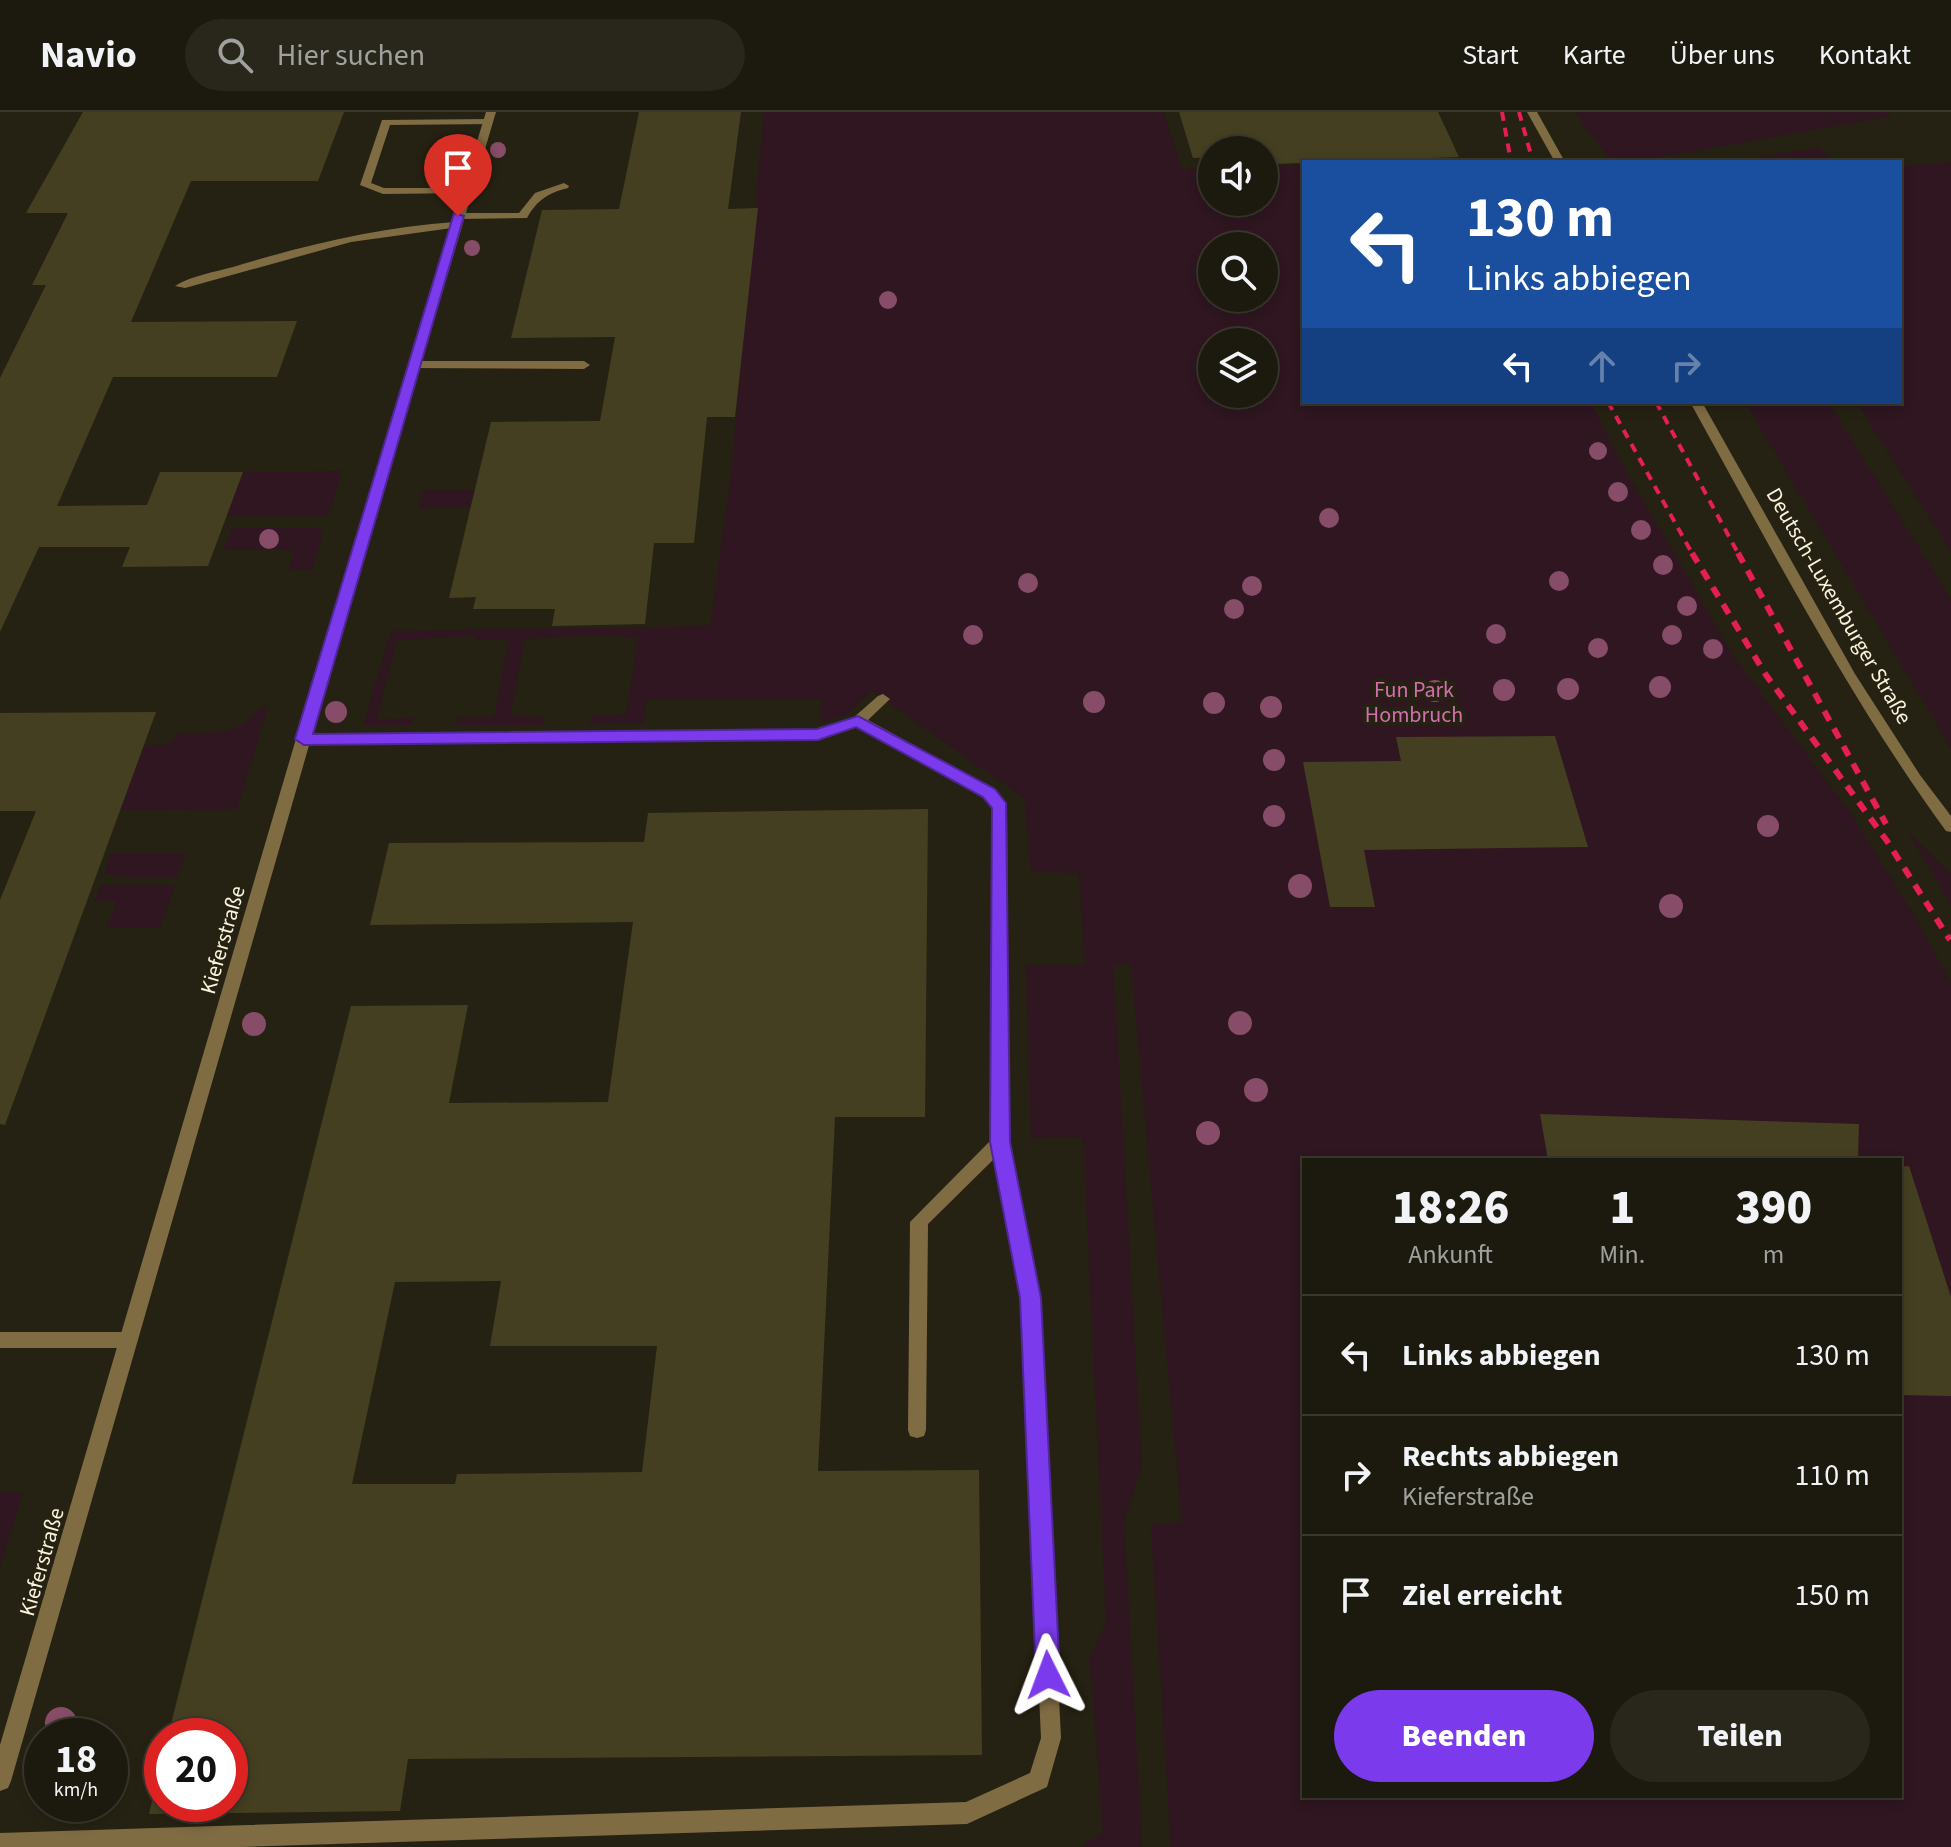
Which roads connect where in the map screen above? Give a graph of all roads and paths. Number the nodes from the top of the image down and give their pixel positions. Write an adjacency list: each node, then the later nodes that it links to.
1 (1532, 112): 3 (street)
2 (490, 117): 5 (street, Kieferstraße); 5 (street)
3 (1559, 160)
4 (564, 186): 6 (street)
5 (466, 191): 6 (street, Kieferstraße)
6 (456, 221): 7 (street); 8 (street, Kieferstraße)
7 (181, 286)
8 (413, 365): 9 (street); 13 (street, Kieferstraße)
9 (584, 365)
10 (1697, 404): 14 (street, Deutsch-Luxemburger Straße)
11 (883, 699): 12 (street)
12 (858, 721): 13 (street); 15 (street)
13 (304, 739): 17 (street, Kieferstraße)
14 (1951, 827)
15 (1000, 1142): 18 (street); 20 (street)
16 (0, 1340): 17 (street)
17 (129, 1340): 19 (street, Kieferstraße)
18 (917, 1430)
19 (0, 1781)
20 (0, 1844)

